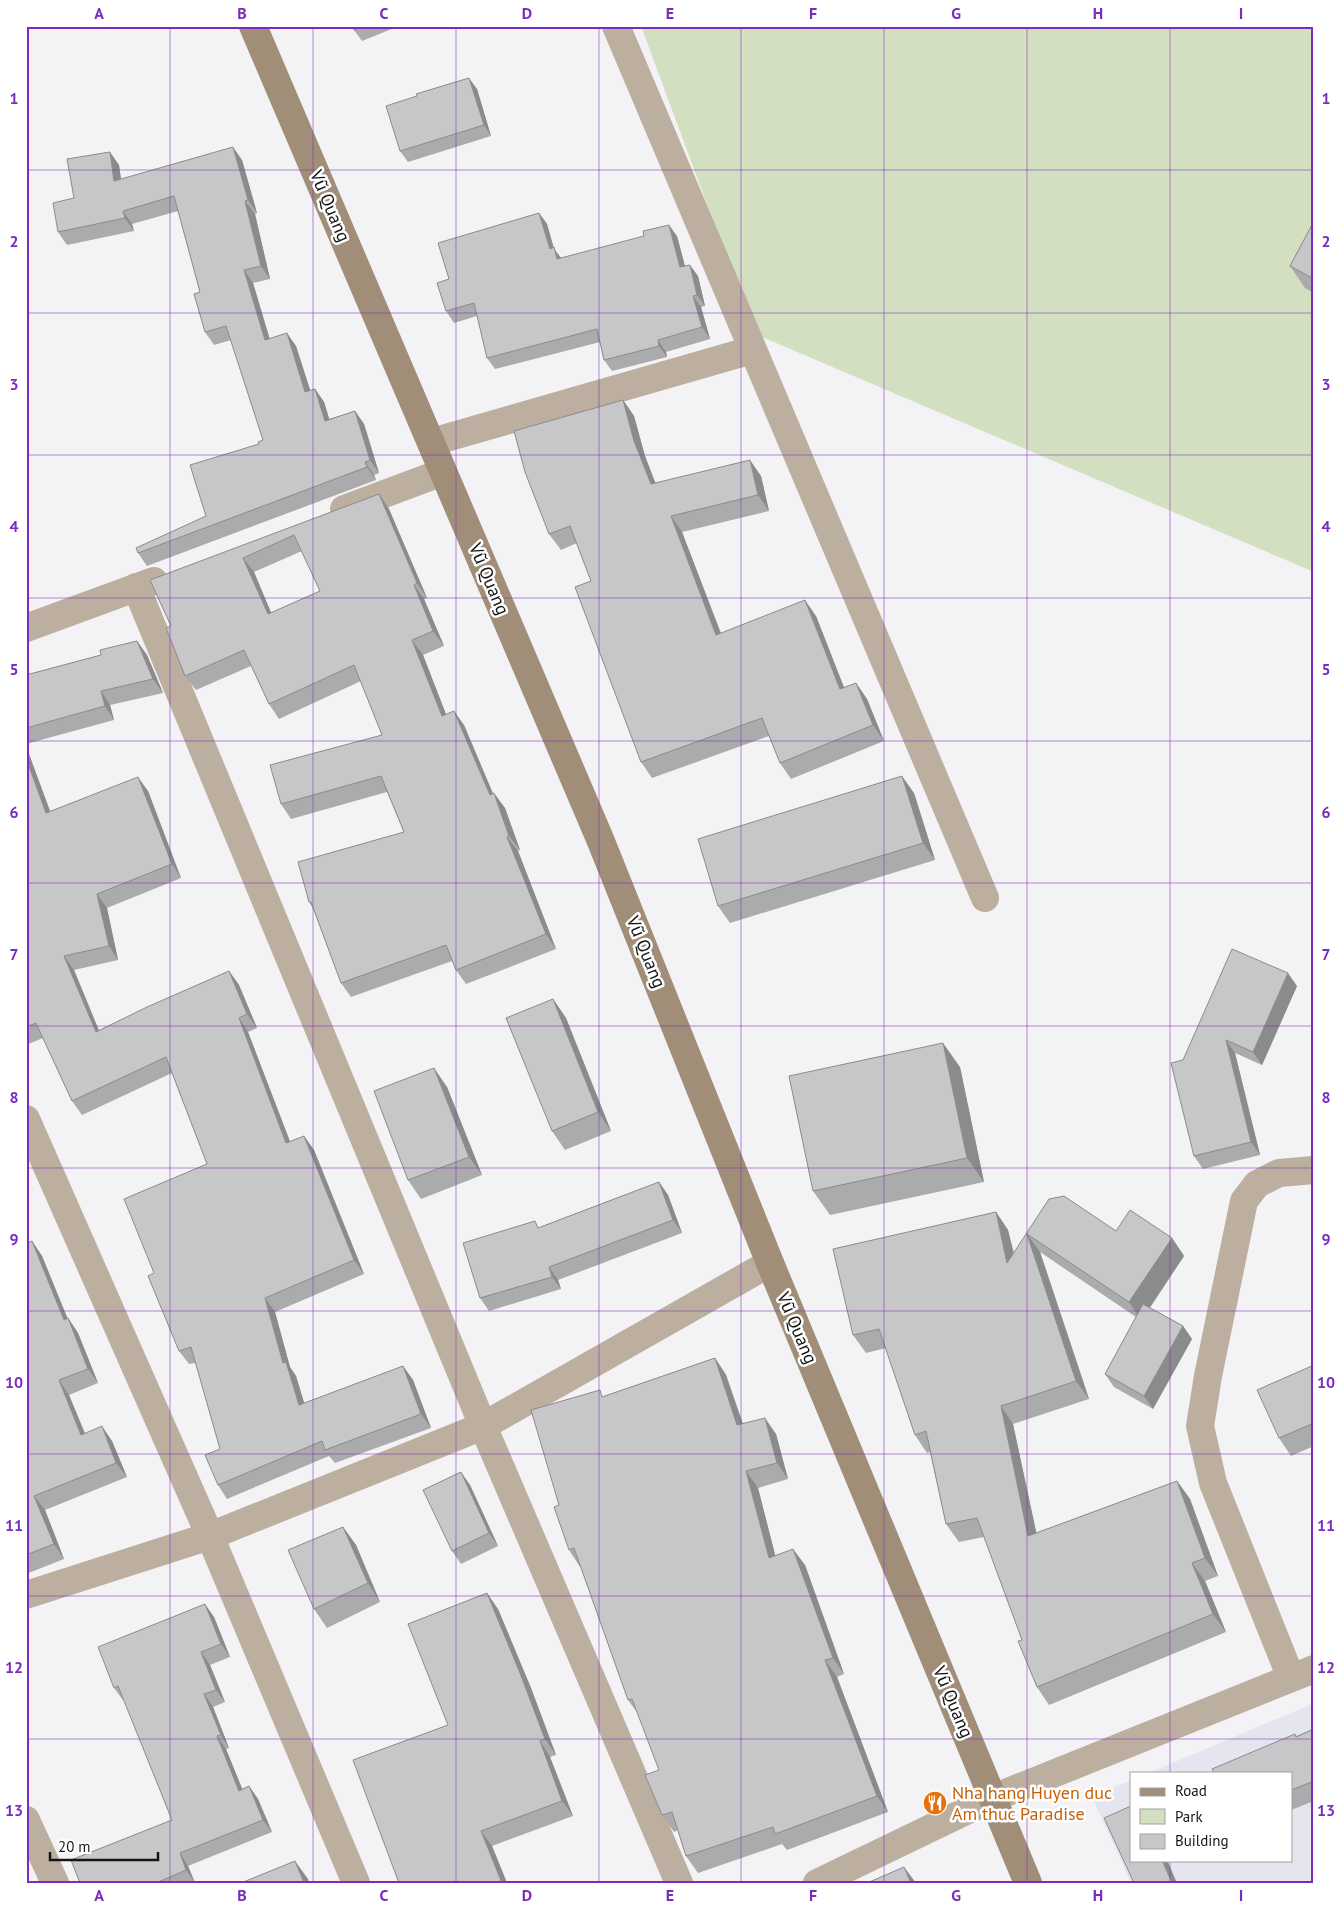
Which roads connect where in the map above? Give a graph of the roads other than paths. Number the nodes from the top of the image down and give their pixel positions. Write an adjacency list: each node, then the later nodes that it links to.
1 (253, 26): 4 (main road, Vũ Quang)
2 (616, 26): 3 (street)
3 (752, 350): 4 (street); 10 (street)
4 (432, 442): 5 (main road, Vũ Quang)
5 (443, 472): 6 (street); 13 (main road, Vũ Quang)
6 (322, 517)
7 (174, 573): 8 (street)
8 (136, 587): 9 (street); 14 (street)
9 (26, 628)
10 (985, 898)
11 (26, 1119): 15 (street)
12 (1314, 1170): 17 (street)
13 (770, 1264): 14 (street); 18 (main road, Vũ Quang)
14 (483, 1426): 15 (street); 22 (street)
15 (210, 1536): 16 (street); 21 (street)
16 (26, 1595)
17 (1302, 1673): 18 (street)
18 (993, 1798): 23 (street); 24 (main road, Vũ Quang)
19 (26, 1820): 20 (street)
20 (55, 1883)
21 (356, 1883)
22 (679, 1883)
23 (817, 1883)
24 (1028, 1883)

